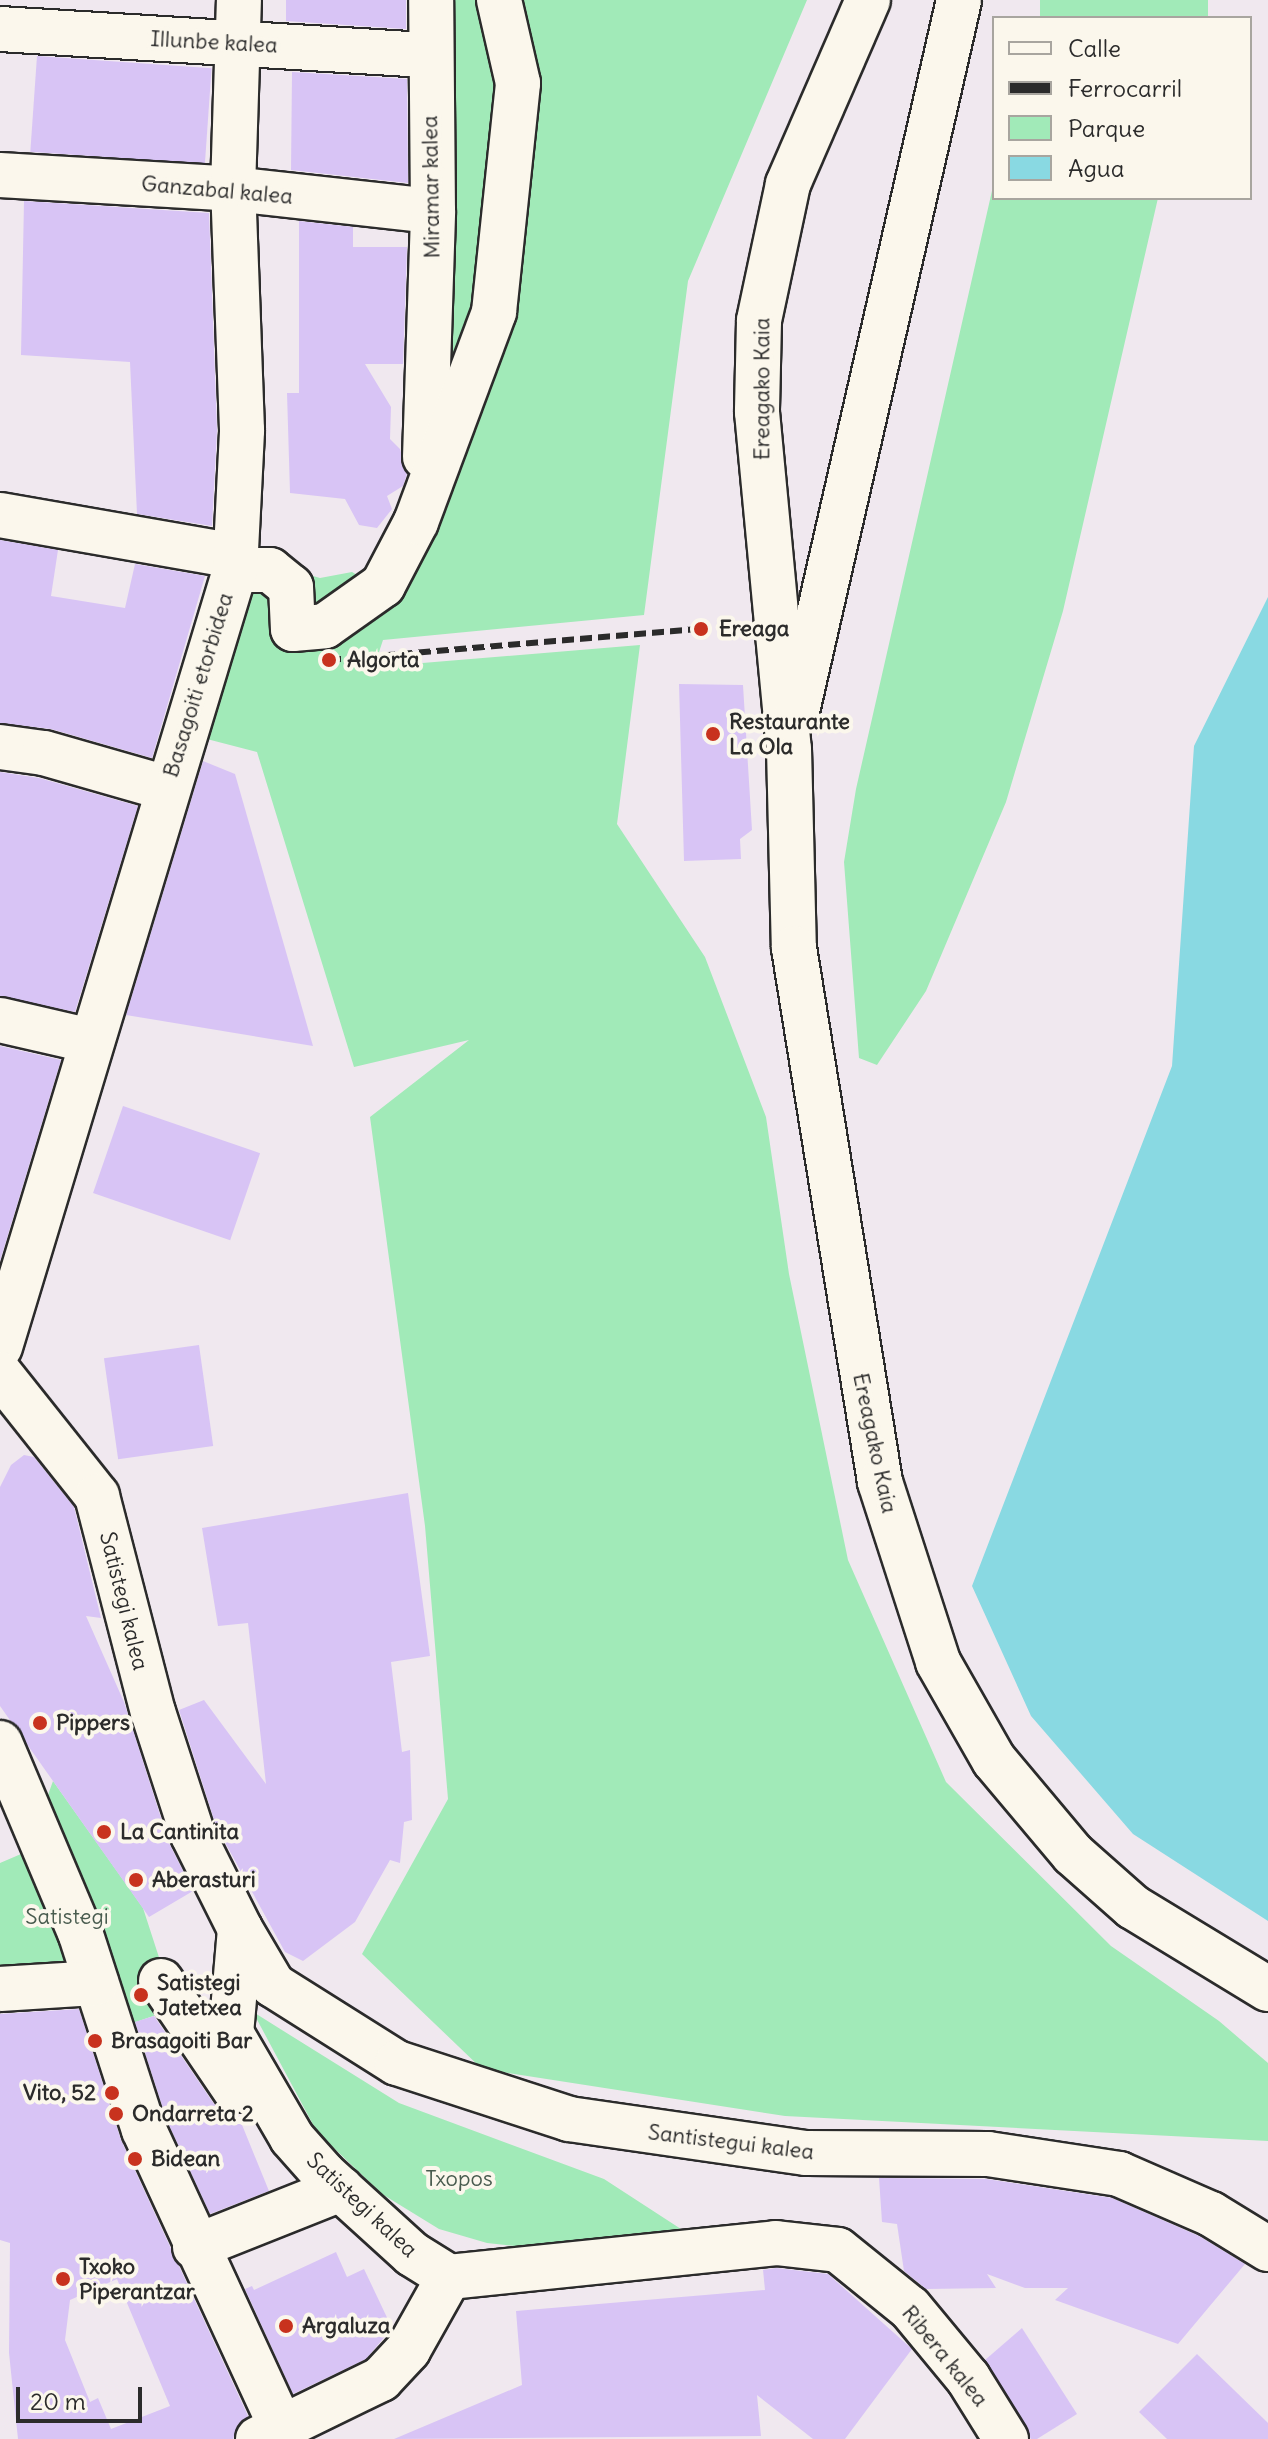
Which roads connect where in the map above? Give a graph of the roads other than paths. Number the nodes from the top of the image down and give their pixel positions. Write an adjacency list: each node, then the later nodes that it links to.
1 (239, 0): 7 (street, Basagoiti etorbidea)
2 (431, 0): 8 (street, Miramar kalea)
3 (499, 0): 13 (street)
4 (868, 0): 16 (street, Ereagako Kaia)
5 (959, 0): 16 (street, Ereagako Kaia)
6 (0, 29): 7 (street, Illunbe kalea)
7 (240, 44): 8 (street, Illunbe kalea); 10 (street, Basagoiti etorbidea)
8 (429, 55): 11 (street, Miramar kalea)
9 (0, 175): 10 (street, Ganzabal kalea)
10 (233, 189): 11 (street, Ganzabal kalea); 14 (street, Basagoiti etorbidea)
11 (433, 211): 13 (street, Miramar kalea)
12 (0, 515): 14 (street)
13 (416, 522): 14 (street)
14 (235, 563): 17 (street, Basagoiti etorbidea)
15 (0, 747): 17 (street)
16 (789, 749): 27 (street, Ereagako Kaia)
17 (166, 788): 19 (street, Basagoiti etorbidea)
18 (0, 1020): 19 (street)
19 (91, 1041): 20 (street, Basagoiti etorbidea)
20 (0, 1347)
21 (0, 1374): 23 (street, Satistegi kalea)
22 (0, 1743): 25 (street)
23 (240, 1929): 28 (street, Satistegi kalea); 30 (street, Santistegui kalea)
24 (161, 1981): 28 (street)
25 (96, 1983): 26 (street); 29 (street)
26 (0, 1989)
27 (1268, 1989)
28 (332, 2192): 29 (street); 31 (street, Satistegi kalea)
29 (195, 2247): 32 (street)
30 (1268, 2249)
31 (449, 2277): 32 (street); 33 (street, Ribera kalea)
32 (273, 2436)
33 (1006, 2439)

